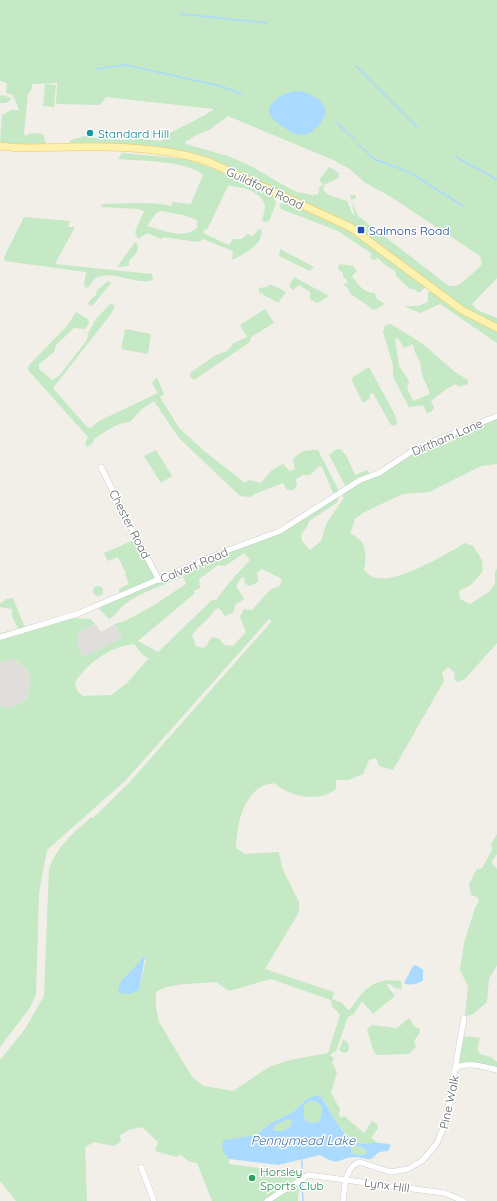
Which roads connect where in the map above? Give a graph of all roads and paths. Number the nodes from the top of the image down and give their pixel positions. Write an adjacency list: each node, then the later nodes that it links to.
1 (0, 146): 2 (main road, Guildford Road)
2 (497, 328)
3 (497, 416): 5 (street, Dirtham Lane)
4 (101, 467): 6 (street, Chester Road)
5 (379, 473): 6 (street, Calvert Road)
6 (159, 580): 7 (street, Calvert Road)
7 (0, 637)
8 (464, 1018): 9 (street, Pine Walk)
9 (456, 1068): 10 (street); 12 (street, Pine Walk)
10 (497, 1070)
11 (141, 1167): 13 (street)
12 (346, 1180): 14 (street, Lynx Hill); 15 (street); 16 (street, Lynx Hill)
13 (154, 1201)
14 (267, 1201)
15 (343, 1201)
16 (464, 1201)

